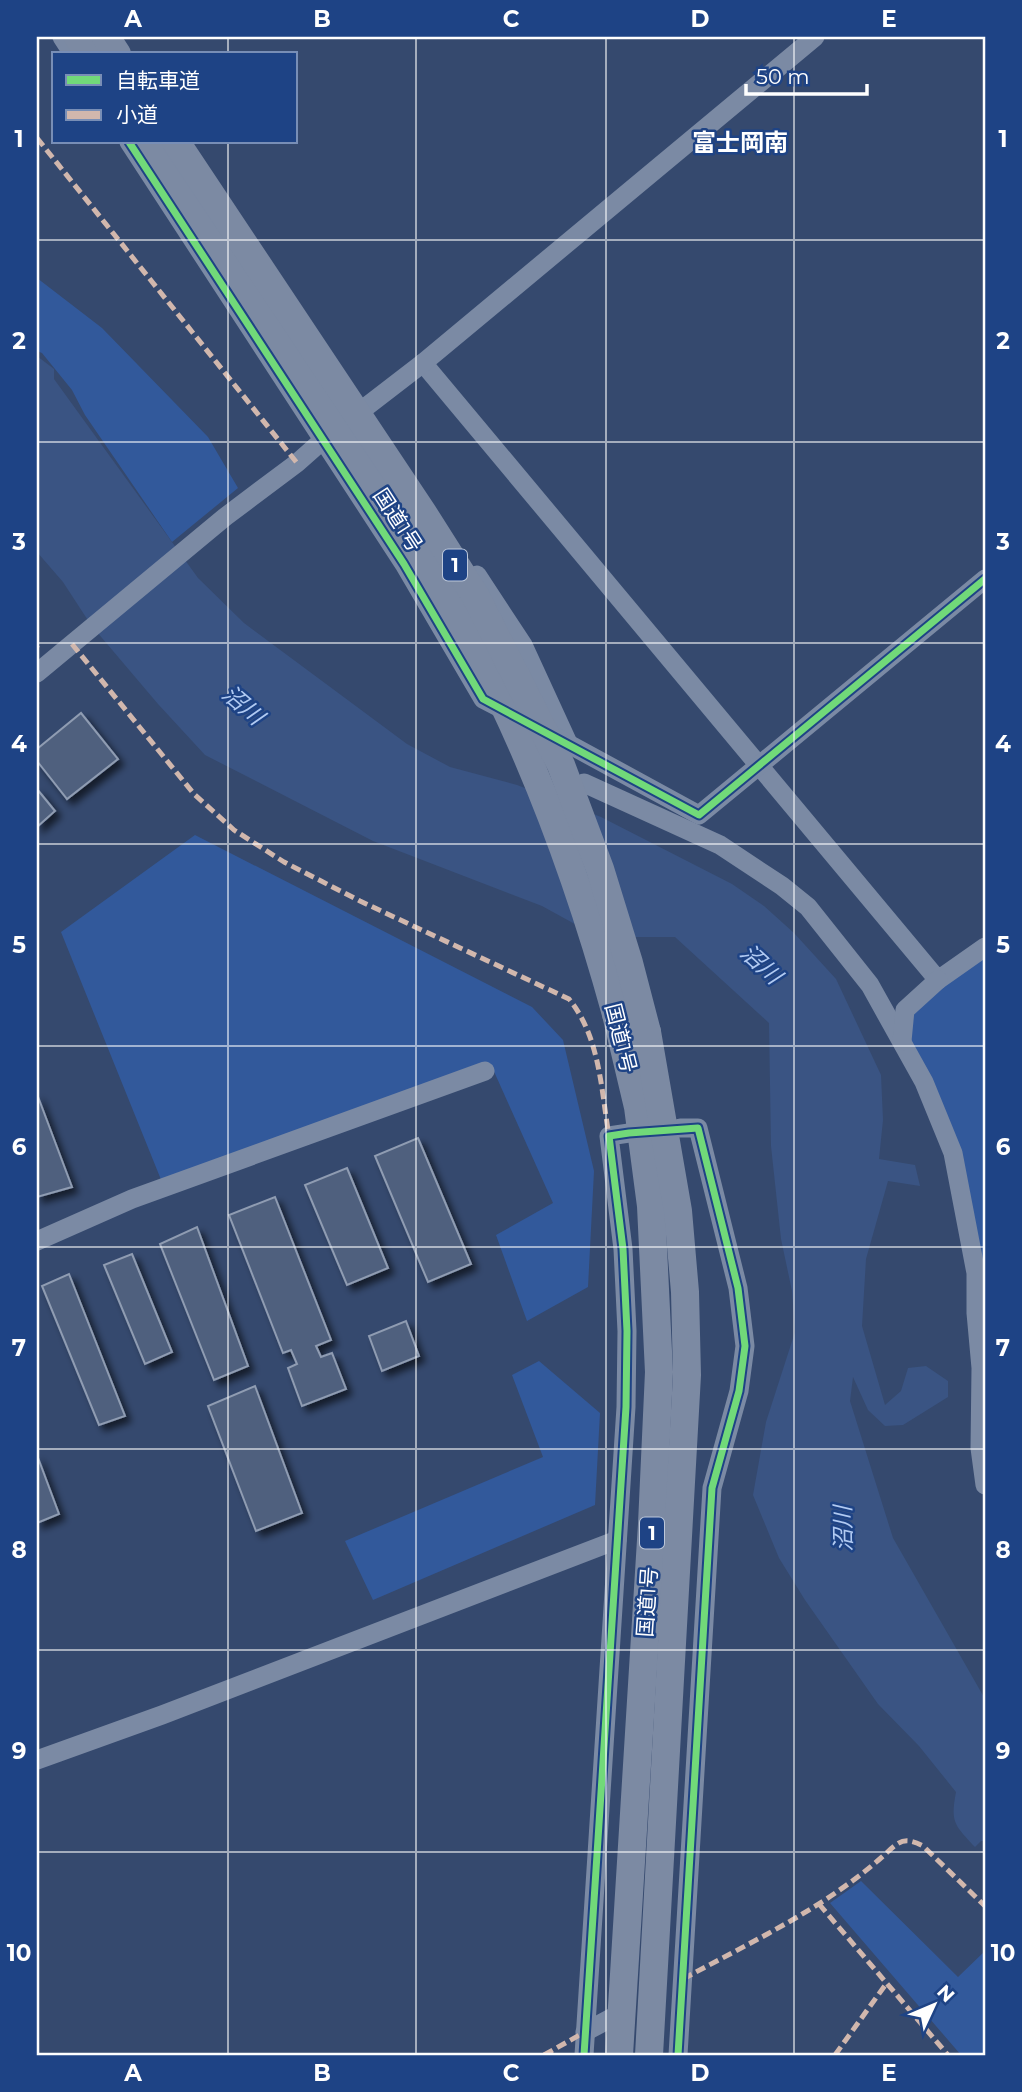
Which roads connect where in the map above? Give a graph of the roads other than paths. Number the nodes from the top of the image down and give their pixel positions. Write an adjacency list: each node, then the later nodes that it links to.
1 (62, 37): 6 (street)
2 (78, 37): 7 (highway)
3 (106, 37): 8 (highway)
4 (121, 37): 9 (street)
5 (815, 37): 14 (street)
6 (72, 52)
7 (88, 52)
8 (116, 52)
9 (132, 52)
10 (130, 144): 16 (street)
11 (149, 144): 35 (highway, 国道1号 / 1, bridge)
12 (177, 144): 36 (highway, 国道1号 / 1, bridge)
13 (191, 144): 15 (street)
14 (423, 363): 15 (street); 20 (street)
15 (366, 408): 16 (street); 19 (street)
16 (323, 440): 18 (street); 19 (street)
17 (985, 579): 20 (street)
18 (37, 673)
19 (568, 743): 20 (street)
20 (757, 765): 23 (street)
21 (584, 783): 24 (street)
22 (985, 947): 23 (street)
23 (938, 980): 24 (street)
24 (902, 1041): 29 (street)
25 (485, 1071): 28 (street)
26 (680, 1128): 37 (street)
27 (629, 1133): 30 (street)
28 (37, 1241)
29 (985, 1485)
30 (617, 1540): 31 (street); 33 (street)
31 (37, 1760)
32 (611, 2018): 33 (street)
33 (585, 2032): 34 (street)
34 (584, 2055)
35 (619, 2055)
36 (649, 2055)
37 (678, 2055)

